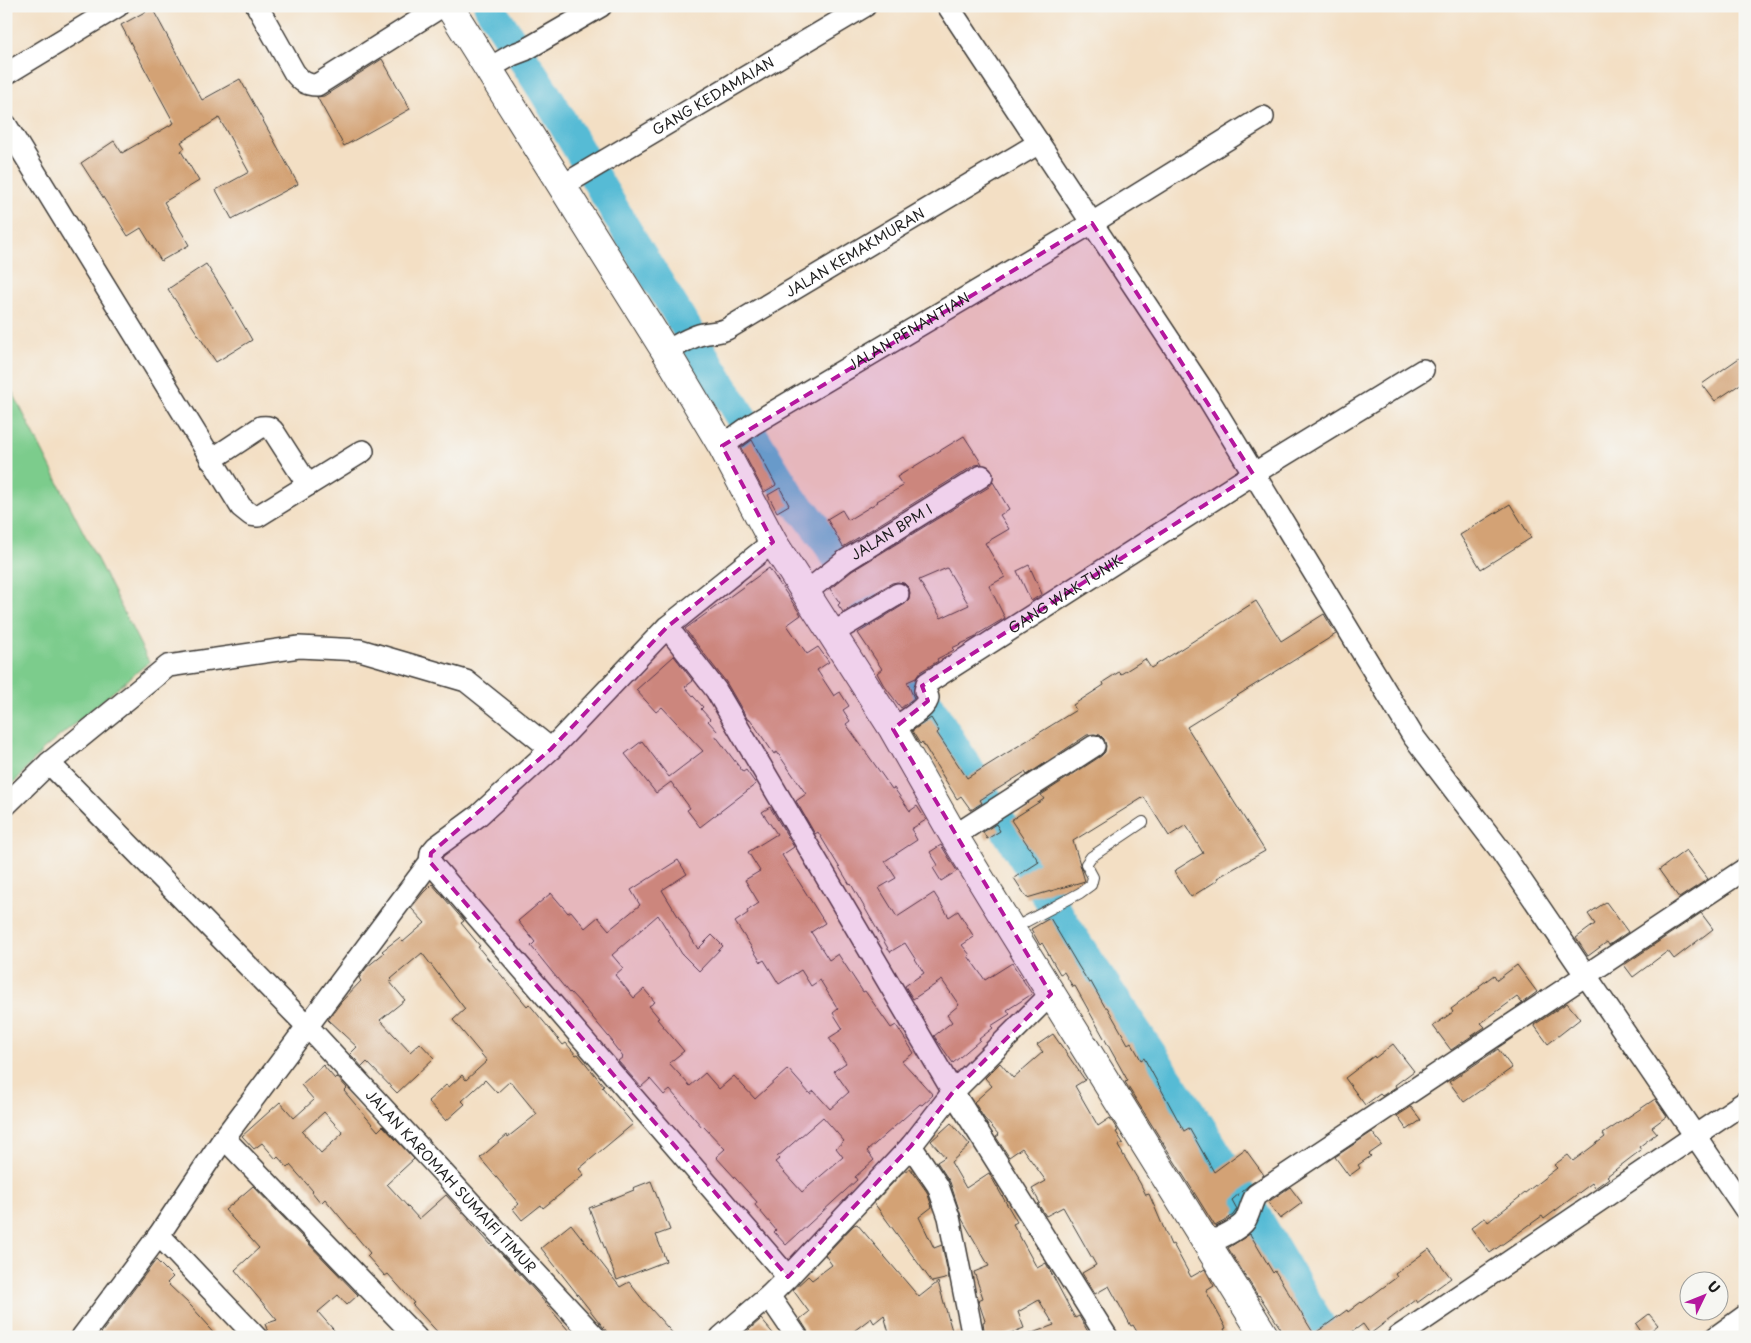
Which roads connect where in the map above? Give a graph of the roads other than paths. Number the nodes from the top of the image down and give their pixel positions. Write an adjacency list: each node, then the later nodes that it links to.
1 (118, 6): 8 (street)
2 (257, 6): 6 (street)
3 (601, 6): 7 (street)
4 (865, 6): 12 (street, GANG KEDAMAIAN)
5 (948, 6): 11 (street)
6 (440, 8): 7 (street)
7 (488, 69): 12 (street)
8 (6, 74)
9 (1263, 117): 13 (street, JALAN PENANTIAN)
10 (6, 125): 18 (street)
11 (1039, 143): 13 (street); 14 (street, JALAN KEMAKMURAN)
12 (582, 174): 14 (street)
13 (1098, 219): 16 (street, JALAN PENANTIAN); 19 (street)
14 (685, 342): 16 (street)
15 (1423, 370): 19 (street)
16 (722, 446): 22 (street)
17 (363, 451): 21 (street)
18 (211, 460): 21 (street); 21 (street)
19 (1259, 471): 27 (street, GANG WAK TUNIK); 37 (street)
20 (982, 476): 23 (street, JALAN BPM I)
21 (308, 485)
22 (773, 542): 23 (street); 25 (street)
23 (805, 593): 26 (street)
24 (898, 594): 26 (street)
25 (666, 627): 29 (street); 40 (street)
26 (832, 634): 27 (street)
27 (893, 729): 33 (street)
28 (1094, 746): 33 (street)
29 (551, 749): 30 (street); 34 (street)
30 (49, 763): 31 (street); 39 (street, JALAN KAROMAH SUMAIFI TIMUR)
31 (6, 805)
32 (1143, 822): 36 (lane)
33 (954, 836): 36 (street)
34 (430, 862): 39 (street); 48 (street)
35 (1745, 869): 37 (street)
36 (1011, 930): 38 (street)
37 (1590, 973): 42 (street); 47 (street)
38 (1051, 994): 40 (street); 47 (street)
39 (307, 1026): 43 (street); 54 (street, JALAN KAROMAH SUMAIFI TIMUR)
40 (953, 1092): 44 (street); 58 (street)
41 (1745, 1102): 42 (street)
42 (1699, 1133): 45 (street); 60 (street)
43 (224, 1138): 46 (street); 53 (street)
44 (911, 1146): 48 (street); 57 (street)
45 (1745, 1208)
46 (159, 1236): 51 (street); 52 (street)
47 (1207, 1244): 59 (street)
48 (788, 1277): 49 (street)
49 (769, 1296): 55 (street); 56 (street)
50 (1745, 1316): 61 (street)
51 (82, 1337)
52 (256, 1337)
53 (416, 1337)
54 (595, 1337)
55 (721, 1337)
56 (797, 1337)
57 (973, 1337)
58 (1107, 1337)
59 (1265, 1337)
60 (1398, 1337)
61 (1716, 1337)

